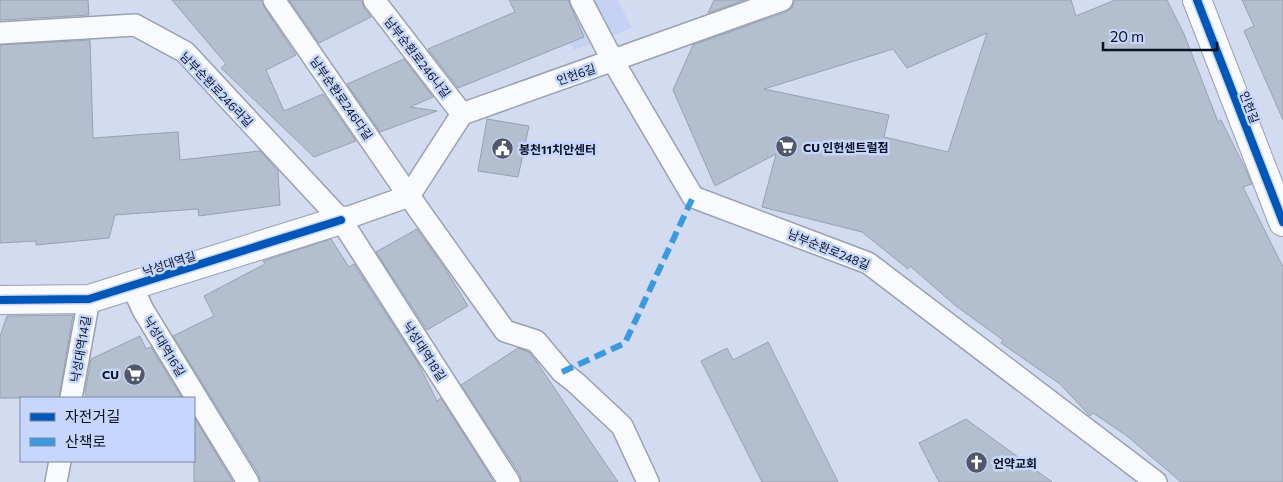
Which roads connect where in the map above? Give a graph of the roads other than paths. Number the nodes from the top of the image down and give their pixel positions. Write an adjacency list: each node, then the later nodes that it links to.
1 (274, 0): 10 (lane, 남부순환로246다길)
2 (374, 0): 8 (lane, 남부순환로246나길)
3 (581, 0): 7 (lane, 남부순환로248길)
4 (782, 0): 7 (lane, 인헌6길)
5 (1196, 0): 9 (street, 인헌길)
6 (0, 33): 11 (lane, 남부순환로246라길)
7 (613, 61): 8 (lane, 인헌6길); 22 (lane, 남부순환로248길)
8 (462, 114): 10 (lane)
9 (1276, 182): 12 (street, 인헌길)
10 (409, 196): 11 (lane); 21 (lane)
11 (341, 220): 13 (street, 낙성대역길); 20 (lane, 낙성대역18길)
12 (1283, 222)
13 (132, 286): 15 (street, 낙성대역길); 19 (lane, 낙성대역16길)
14 (0, 300): 15 (street, 낙성대역길)
15 (89, 300): 16 (lane, 낙성대역14길)
16 (71, 397)
17 (60, 462): 18 (lane)
18 (56, 482)
19 (248, 482)
20 (509, 482)
21 (648, 482)
22 (1156, 482)

